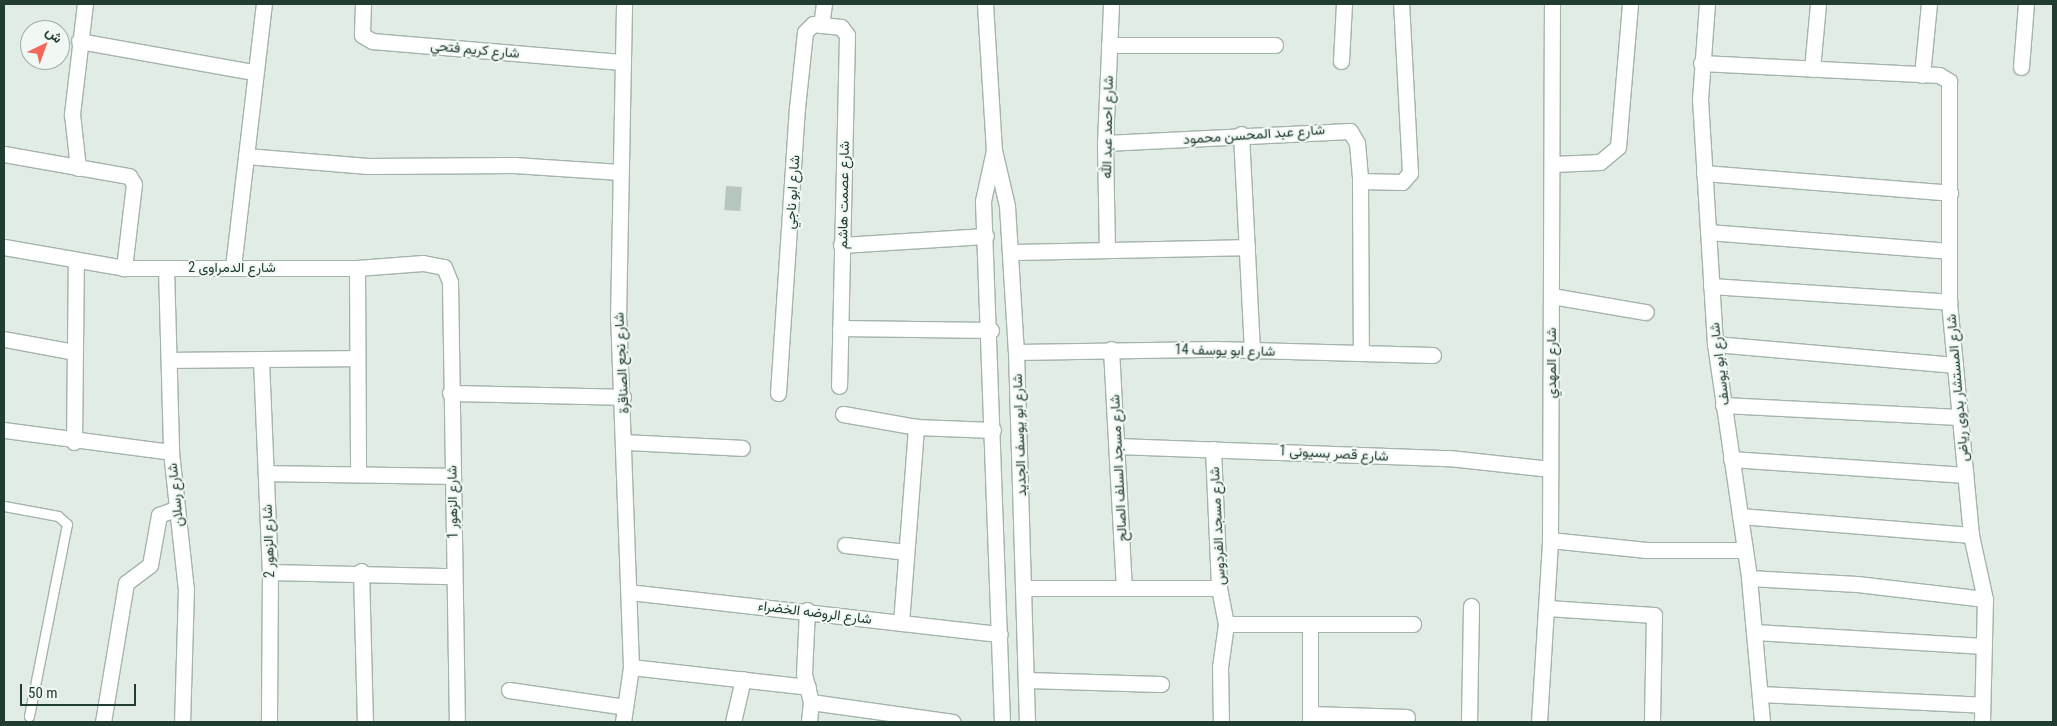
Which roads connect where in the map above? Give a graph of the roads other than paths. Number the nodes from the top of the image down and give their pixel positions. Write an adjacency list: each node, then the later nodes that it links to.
1 (85, 4): 17 (street)
2 (264, 4): 25 (street)
3 (363, 4): 21 (street, شارع كريم فتحي)
4 (624, 4): 21 (street, شارع نجع الصناقرة)
5 (824, 4): 16 (street)
6 (985, 4): 29 (street, شارع ابو يوسف الجديد)
7 (1111, 4): 18 (street, شارع احمد عبد الله)
8 (1344, 4): 20 (street)
9 (1401, 4): 36 (street)
10 (1552, 4): 32 (street, شارع المهدي)
11 (1630, 4): 32 (street)
12 (1707, 4): 22 (street, شارع ابو يوسف)
13 (1818, 4): 24 (street)
14 (1928, 4): 26 (street)
15 (2026, 4): 23 (street)
16 (821, 25): 42 (street, شارع عصمت هاشم); 74 (street, شارع ابو ناجي)
17 (79, 41): 25 (street); 33 (street)
18 (1109, 45): 19 (street); 28 (street, شارع احمد عبد الله)
19 (1275, 45)
20 (1340, 61)
21 (621, 62): 34 (street, شارع نجع الصناقرة)
22 (1702, 63): 24 (street); 35 (street, شارع ابو يوسف)
23 (2021, 67)
24 (1812, 69): 26 (street)
25 (253, 72): 31 (street)
26 (1922, 75): 37 (street, شارع المستشار بدوى رياض)
27 (1241, 134): 28 (street, شارع عبد المحسن محمود); 36 (street, شارع عبد المحسن محمود); 44 (street)
28 (1105, 143): 45 (street, شارع احمد عبد الله)
29 (994, 150): 38 (street, شارع ابو يوسف الجديد); 39 (street, شارع ابو يوسف الجديد)
30 (4, 154): 33 (street)
31 (246, 156): 34 (street); 49 (street)
32 (1554, 164): 55 (street, شارع المهدي)
33 (78, 168): 50 (street)
34 (620, 172): 75 (street, شارع نجع الصناقرة)
35 (1704, 173): 37 (street); 40 (street, شارع ابو يوسف)
36 (1360, 181): 66 (street)
37 (1950, 194): 46 (street, شارع المستشار بدوى رياض)
38 (984, 218): 39 (street); 41 (street, شارع ابو يوسف الجديد)
39 (1008, 219): 47 (street, شارع ابو يوسف الجديد)
40 (1708, 232): 46 (street); 54 (street, شارع ابو يوسف)
41 (986, 236): 42 (street); 59 (street, شارع ابو يوسف الجديد)
42 (842, 245): 58 (street, شارع عصمت هاشم)
43 (4, 247): 48 (street, شارع الدمراوى 2)
44 (1247, 247): 45 (street); 63 (street)
45 (1107, 250): 47 (street)
46 (1947, 251): 56 (street, شارع المستشار بدوى رياض)
47 (1011, 252): 65 (street, شارع ابو يوسف الجديد)
48 (76, 260): 50 (street, شارع الدمراوى 2); 64 (street)
49 (233, 267): 51 (street, شارع الدمراوى 2); 52 (street, شارع الدمراوى 2)
50 (124, 268): 51 (street, شارع الدمراوى 2)
51 (166, 268): 69 (street, شارع رسلان)
52 (357, 268): 53 (street, شارع الدمراوى 2); 68 (street)
53 (450, 282): 73 (street, شارع الزهور 1)
54 (1711, 286): 56 (street); 61 (street, شارع ابو يوسف)
55 (1552, 296): 57 (street); 89 (street, شارع المهدي)
56 (1949, 302): 71 (street, شارع المستشار بدوى رياض)
57 (1646, 312)
58 (840, 328): 59 (street); 72 (street, شارع عصمت هاشم)
59 (991, 330): 81 (street, شارع ابو يوسف الجديد)
60 (4, 339): 64 (street)
61 (1715, 344): 71 (street); 76 (street, شارع ابو يوسف)
62 (1111, 349): 63 (street, شارع ابو يوسف 14); 65 (street, شارع ابو يوسف 14); 84 (street, شارع مسجد السلف الصالح)
63 (1252, 350): 66 (street, شارع ابو يوسف 14)
64 (74, 352): 82 (street)
65 (1016, 352): 107 (street, شارع ابو يوسف الجديد)
66 (1360, 353): 67 (street, شارع ابو يوسف 14)
67 (1433, 355)
68 (357, 358): 70 (street); 91 (street)
69 (171, 360): 70 (street); 87 (street, شارع رسلان)
70 (261, 360): 90 (street, شارع الزهور 2)
71 (1955, 365): 78 (street, شارع المستشار بدوى رياض)
72 (839, 386)
73 (450, 393): 75 (street); 93 (street, شارع الزهور 1)
74 (778, 393)
75 (623, 397): 83 (street, شارع نجع الصناقرة)
76 (1723, 405): 78 (street); 88 (street, شارع ابو يوسف)
77 (843, 414): 79 (street)
78 (1959, 417): 92 (street, شارع المستشار بدوى رياض)
79 (916, 427): 81 (street); 101 (street)
80 (4, 430): 82 (street)
81 (994, 430): 119 (street, شارع ابو يوسف الجديد)
82 (74, 442): 87 (street)
83 (625, 442): 85 (street); 109 (street, شارع نجع الصناقرة)
84 (1117, 446): 86 (street, شارع قصر بسيونى 1); 106 (street, شارع مسجد السلف الصالح)
85 (742, 448)
86 (1213, 449): 89 (street, شارع قصر بسيونى 1); 108 (street, شارع مسجد الفردوس)
87 (171, 452): 95 (street, شارع رسلان)
88 (1731, 459): 92 (street); 96 (street, شارع ابو يوسف)
89 (1550, 470): 98 (street, شارع المهدي)
90 (266, 473): 91 (street); 103 (street, شارع الزهور 2)
91 (358, 474): 93 (street)
92 (1965, 475): 97 (street, شارع المستشار بدوى رياض)
93 (451, 476): 104 (street, شارع الزهور 1)
94 (4, 506): 131 (lane)
95 (175, 508): 135 (street); 136 (street, شارع رسلان)
96 (1740, 516): 97 (street); 100 (street, شارع ابو يوسف)
97 (1971, 535): 110 (street, شارع المستشار بدوى رياض)
98 (1550, 540): 100 (street); 112 (street, شارع المهدي)
99 (845, 544): 101 (street)
100 (1745, 550): 105 (street, شارع ابو يوسف)
101 (906, 552): 114 (street)
102 (361, 571): 103 (street); 104 (street); 134 (street)
103 (270, 572): 137 (street, شارع الزهور 2)
104 (453, 576): 138 (street, شارع الزهور 1)
105 (1750, 578): 110 (street); 118 (street, شارع ابو يوسف)
106 (1124, 586): 107 (street); 108 (street)
107 (1024, 588): 123 (street, شارع ابو يوسف الجديد)
108 (1219, 588): 115 (street, شارع مسجد الفردوس)
109 (629, 592): 113 (street, شارع الروضه الخضراء); 121 (street, شارع نجع الصناقرة)
110 (1985, 599): 120 (street, شارع المستشار بدوى رياض)
111 (1471, 606): 145 (street)
112 (1547, 608): 146 (street, شارع المهدي); 147 (street)
113 (807, 610): 114 (street, شارع الروضه الخضراء); 125 (street)
114 (901, 622): 119 (street, شارع الروضه الخضراء)
115 (1226, 624): 116 (street); 144 (street, شارع مسجد الفردوس)
116 (1310, 624): 117 (street); 133 (street)
117 (1413, 624)
118 (1755, 632): 120 (street); 127 (street, شارع ابو يوسف)
119 (1000, 634): 142 (street, شارع ابو يوسف الجديد)
120 (1984, 646): 129 (street, شارع المستشار بدوى رياض)
121 (631, 667): 122 (street); 130 (street, شارع نجع الصناقرة)
122 (743, 679): 125 (street); 139 (street)
123 (1027, 680): 124 (street); 143 (street, شارع ابو يوسف الجديد)
124 (1161, 684)
125 (808, 687): 128 (street)
126 (509, 690): 130 (street)
127 (1760, 694): 129 (street); 148 (street, شارع ابو يوسف)
128 (811, 702): 140 (street); 141 (street)
129 (1982, 705): 149 (street, شارع المستشار بدوى رياض)
130 (624, 715)
131 (29, 716)
132 (1407, 717): 133 (street)
133 (1310, 718)
134 (365, 721)
135 (103, 722)
136 (182, 722)
137 (269, 722)
138 (457, 722)
139 (733, 722)
140 (809, 722)
141 (953, 722)
142 (1002, 722)
143 (1027, 722)
144 (1221, 722)
145 (1469, 722)
146 (1539, 722)
147 (1652, 722)
148 (1762, 722)
149 (1982, 722)

